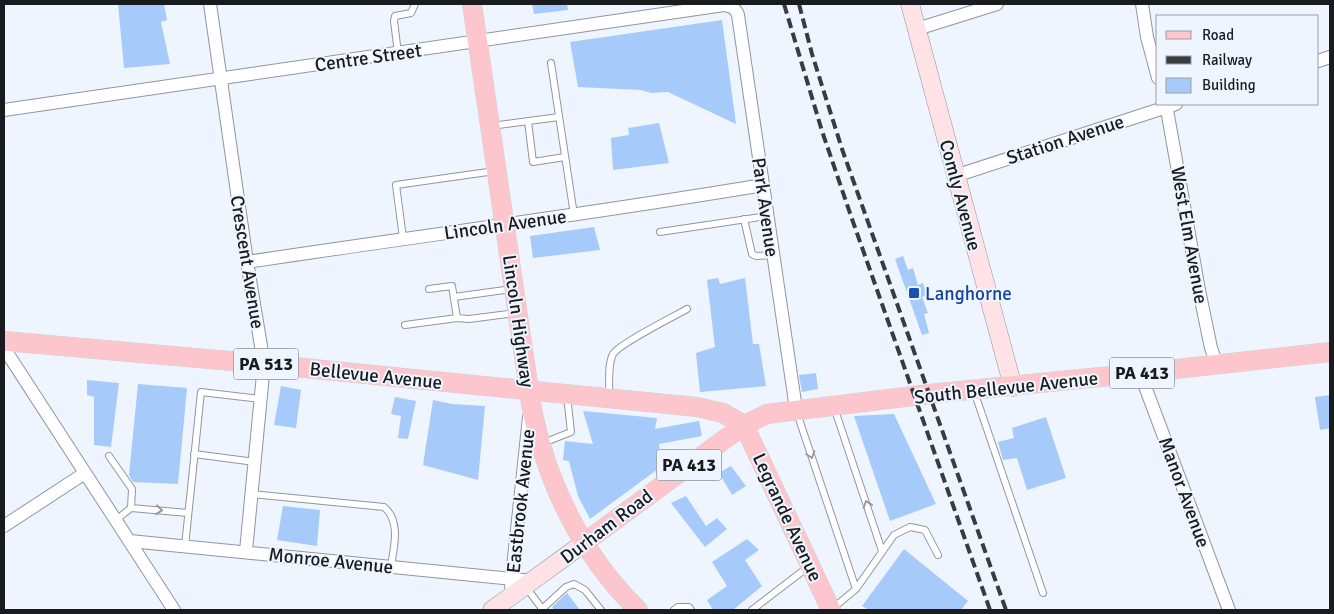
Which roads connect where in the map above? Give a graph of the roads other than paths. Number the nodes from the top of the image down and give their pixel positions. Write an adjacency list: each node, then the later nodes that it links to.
1 (210, 4): 13 (street, Crescent Avenue)
2 (415, 4): 10 (lane)
3 (472, 4): 9 (main road, Lincoln Highway)
4 (910, 4): 8 (street, Comly Avenue)
5 (997, 4): 8 (street)
6 (1142, 4): 12 (street)
7 (732, 7): 9 (street, Centre Street); 22 (street, Park Avenue)
8 (917, 29): 21 (street, Comly Avenue)
9 (477, 42): 10 (street, Centre Street); 18 (main road, Lincoln Highway)
10 (398, 53): 13 (street, Centre Street)
11 (550, 63): 16 (lane)
12 (1156, 71)
13 (221, 79): 15 (street, Centre Street); 30 (street, Crescent Avenue)
14 (1170, 105): 21 (street, Station Avenue); 42 (street, West Elm Avenue)
15 (4, 110)
16 (559, 118): 17 (lane); 19 (lane)
17 (528, 121): 18 (lane); 19 (lane)
18 (490, 126): 20 (main road, Lincoln Highway)
19 (565, 157): 23 (lane)
20 (496, 171): 26 (main road, Lincoln Highway); 28 (lane)
21 (955, 176): 44 (street, Comly Avenue)
22 (763, 185): 23 (street, Lincoln Avenue); 24 (street, Park Avenue)
23 (574, 215): 26 (street, Lincoln Avenue)
24 (767, 216): 25 (lane); 29 (street, Park Avenue)
25 (744, 219): 27 (lane); 29 (lane)
26 (504, 225): 28 (street, Lincoln Avenue); 31 (main road, Lincoln Highway)
27 (660, 232)
28 (403, 238): 30 (street, Lincoln Avenue)
29 (773, 255): 51 (street, Park Avenue)
30 (247, 262): 41 (street, Crescent Avenue)
31 (514, 288): 33 (lane); 35 (main road, Lincoln Highway)
32 (430, 289): 33 (lane)
33 (454, 298): 36 (lane)
34 (687, 309): 49 (lane)
35 (517, 312): 36 (lane); 47 (main road, Lincoln Highway)
36 (457, 318): 37 (lane)
37 (405, 325)
38 (4, 340): 41 (main road, Bellevue Avenue / PA 513)
39 (4, 348): 57 (street)
40 (1330, 352): 42 (main road, South Bellevue Avenue / PA 413)
41 (264, 364): 47 (main road, Bellevue Avenue / PA 513); 48 (street, Crescent Avenue)
42 (1217, 365): 43 (main road, South Bellevue Avenue / PA 413)
43 (1140, 374): 44 (main road, South Bellevue Avenue / PA 413); 83 (street, Manor Avenue)
44 (1012, 387): 45 (main road, South Bellevue Avenue / PA 413)
45 (974, 390): 50 (main road, South Bellevue Avenue / PA 413); 73 (lane)
46 (566, 394): 47 (main road, Bellevue Avenue / PA 513); 49 (main road, Bellevue Avenue / PA 513); 53 (lane)
47 (530, 397): 53 (main road, Lincoln Highway); 71 (street, Eastbrook Avenue)
48 (261, 398): 54 (lane); 56 (street, Crescent Avenue)
49 (609, 399): 52 (main road, Bellevue Avenue / PA 513)
50 (833, 405): 51 (main road, South Bellevue Avenue / PA 413); 67 (lane, one-way to 50)
51 (796, 409): 52 (main road, South Bellevue Avenue / PA 413); 72 (lane, one-way to 72)
52 (744, 425): 64 (main road, Durham Road / PA 413); 69 (main road, Legrande Avenue)
53 (540, 444): 64 (main road, Lincoln Highway)
54 (194, 454): 56 (lane); 60 (lane)
55 (109, 456): 59 (lane)
56 (255, 462): 58 (street, Crescent Avenue)
57 (85, 473): 61 (street); 62 (street)
58 (252, 494): 66 (street, Crescent Avenue); 70 (lane)
59 (131, 508): 60 (lane, one-way to 60); 61 (lane)
60 (188, 513): 65 (lane)
61 (116, 520): 63 (street)
62 (4, 526)
63 (130, 540): 65 (street, Monroe Avenue); 75 (street)
64 (584, 543): 71 (street, Durham Road); 74 (main road, Lincoln Highway)
65 (185, 546): 66 (street, Monroe Avenue)
66 (246, 551): 70 (street, Monroe Avenue)
67 (882, 551): 68 (lane); 72 (lane)
68 (938, 555)
69 (810, 565): 81 (lane); 82 (main road, Legrande Avenue)
70 (391, 566): 71 (street, Monroe Avenue)
71 (523, 582): 76 (street, Durham Road); 77 (lane)
72 (856, 589): 82 (lane)
73 (1043, 593)
74 (632, 607)
75 (174, 610)
76 (492, 610)
77 (542, 610): 78 (lane)
78 (601, 610)
79 (674, 610): 80 (lane)
80 (692, 610)
81 (752, 610)
82 (831, 610)
83 (1229, 610)

